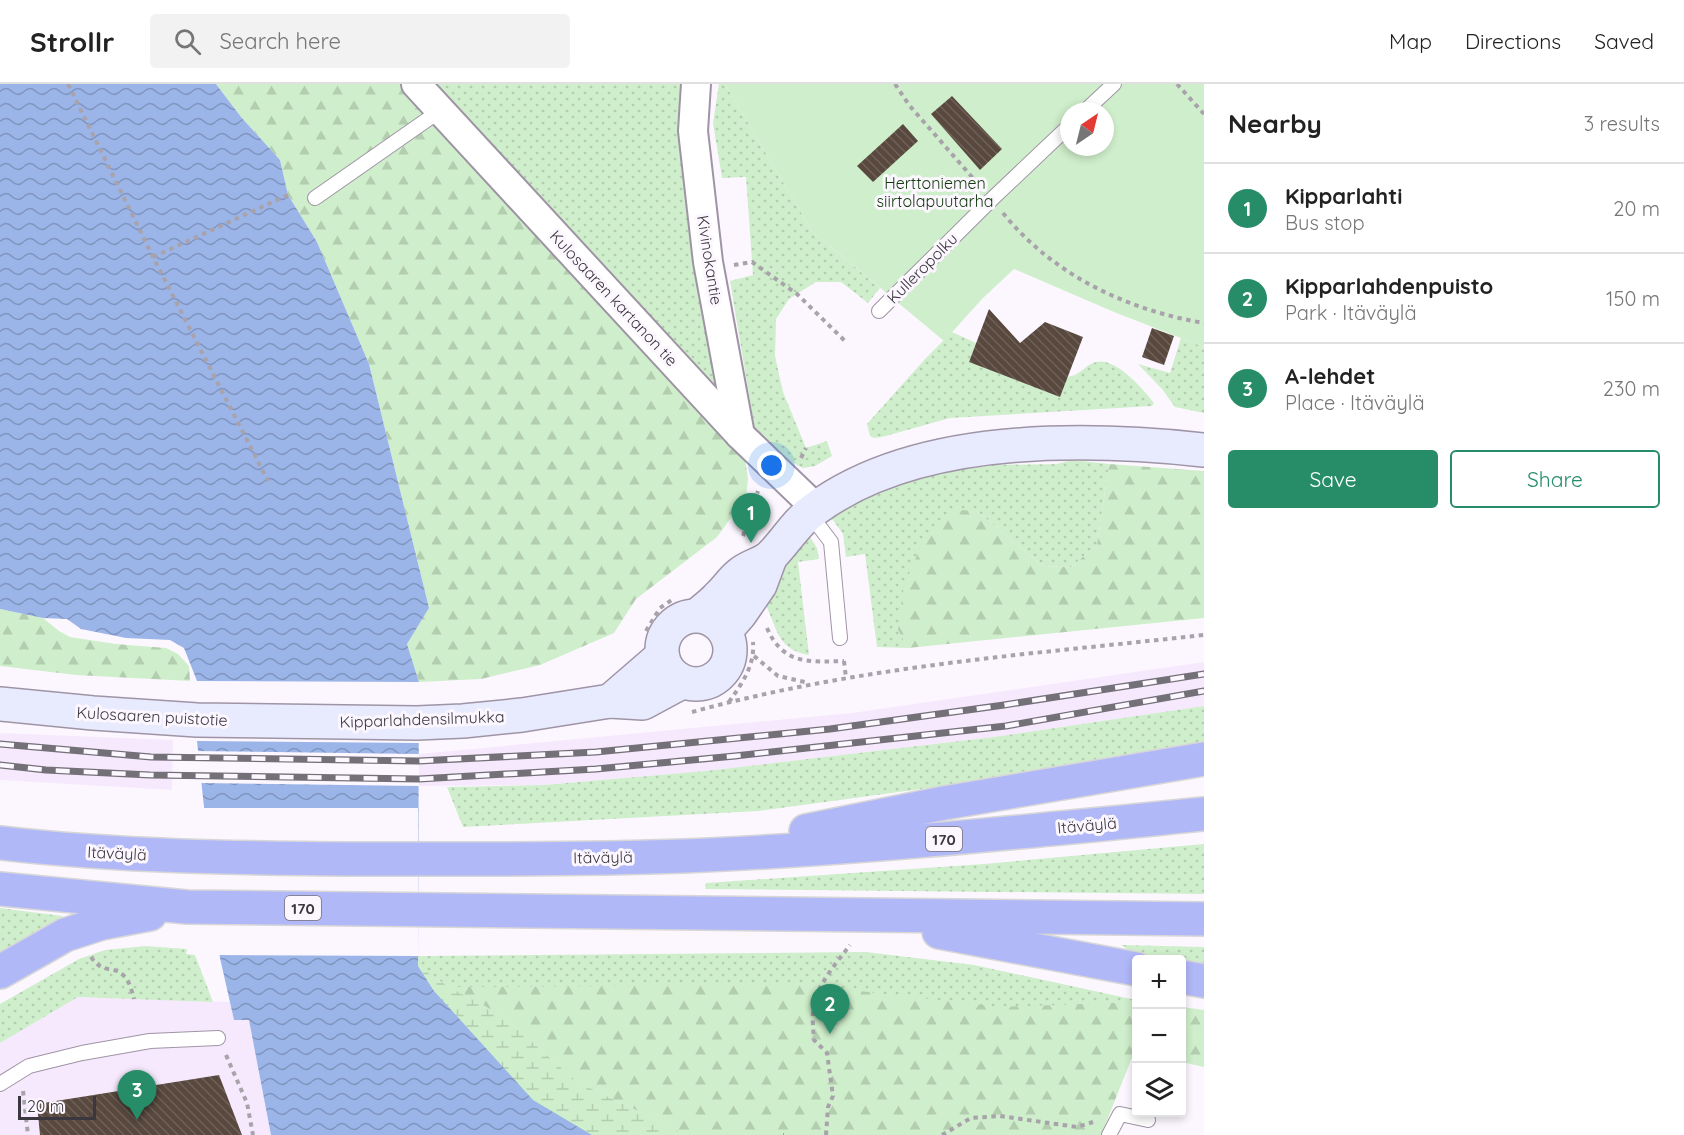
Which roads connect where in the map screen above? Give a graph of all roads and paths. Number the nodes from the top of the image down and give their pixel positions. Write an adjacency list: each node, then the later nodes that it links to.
1 (68, 84): 14 (path)
2 (416, 84): 8 (street, Kulosaaren kartanon tie)
3 (696, 84): 15 (street, Kivinokantie)
4 (895, 84): 13 (path)
5 (1114, 84): 7 (lane)
6 (1177, 84): 9 (path)
7 (1095, 102)
8 (441, 110): 12 (lane); 19 (street, Kulosaaren kartanon tie)
9 (1204, 114)
10 (1060, 135): 13 (lane, Kulleropolku)
11 (288, 195): 14 (path)
12 (315, 198)
13 (992, 199): 16 (lane, Kulleropolku); 17 (path)
14 (153, 257): 21 (path)
15 (709, 268): 18 (path); 19 (street, Kivinokantie)
16 (879, 311)
17 (1204, 323)
18 (845, 341)
19 (747, 441): 22 (street, Kulosaaren kartanon tie); 23 (path)
20 (1204, 450): 22 (main road)
21 (268, 481)
22 (812, 510): 24 (main road); 28 (lane)
23 (743, 536)
24 (770, 558): 25 (main road); 26 (main road)
25 (750, 600): 26 (main road); 30 (path)
26 (701, 613): 29 (main road); 29 (path); 31 (main road)
27 (1204, 635): 32 (path)
28 (840, 638)
29 (652, 646): 31 (main road); 33 (main road)
30 (844, 661)
31 (682, 682): 33 (main road, Kipparlahdensilmukka)
32 (812, 684): 34 (path); 34 (path)
33 (610, 701): 37 (main road, Kipparlahdensilmukka)
34 (729, 702): 36 (path)
35 (0, 704): 37 (main road, Kulosaaren puistotie)
36 (701, 710)
37 (305, 723)
38 (1204, 759): 41 (highway)
39 (1204, 814): 41 (highway, Itäväylä / 170)
40 (0, 843): 41 (highway, Itäväylä / 170)
41 (684, 856)
42 (0, 889): 43 (highway, 170)
43 (187, 907): 45 (highway, 170); 48 (highway)
44 (1204, 919): 45 (highway, 170)
45 (849, 930): 47 (highway); 59 (path)
46 (85, 949): 51 (path)
47 (1132, 968)
48 (0, 972)
49 (1186, 978): 50 (highway)
50 (1204, 981)
51 (134, 999)
52 (218, 1038): 53 (lane); 58 (path)
53 (21, 1071): 54 (lane); 57 (path)
54 (0, 1084)
55 (1120, 1114): 56 (lane); 60 (path); 61 (lane)
56 (1148, 1120)
57 (28, 1135)
58 (253, 1135)
59 (826, 1135)
60 (942, 1135)
61 (1109, 1135)

